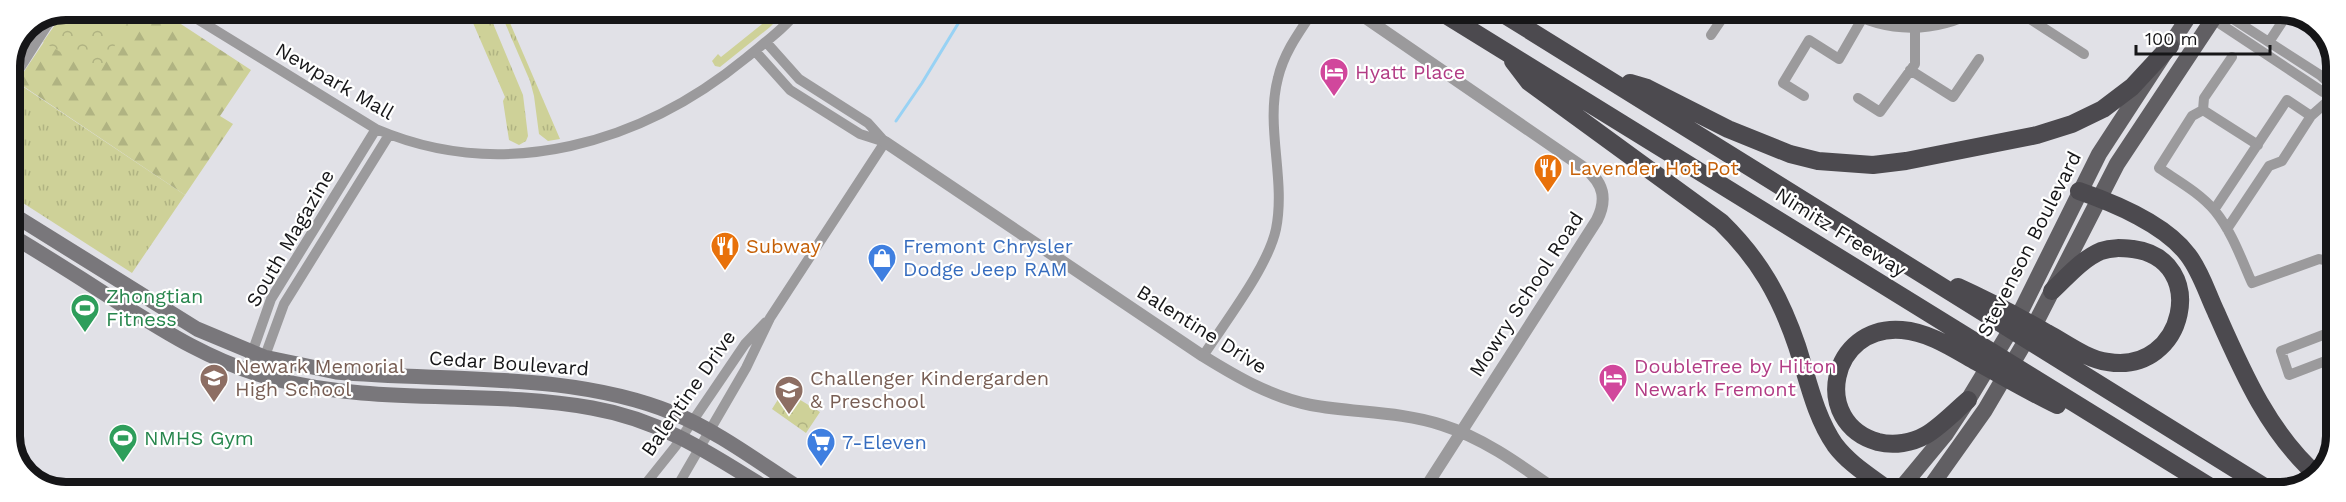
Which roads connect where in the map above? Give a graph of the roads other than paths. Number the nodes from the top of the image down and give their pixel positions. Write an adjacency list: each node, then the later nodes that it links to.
1 (199, 20): 38 (street, Newpark Mall)
2 (789, 20): 20 (street, Newpark Mall)
3 (1308, 20): 54 (street)
4 (1368, 20): 60 (street, Mowry School Road)
5 (1454, 20): 23 (highway, Nimitz Freeway)
6 (1513, 20): 30 (highway, Nimitz Freeway)
7 (1721, 20): 19 (street)
8 (1861, 20): 33 (street)
9 (1866, 20): 18 (street)
10 (1954, 20): 18 (street)
11 (2031, 20): 25 (street)
12 (2187, 20): 22 (main road, Stevenson Boulevard)
13 (2212, 20): 43 (main road, Stevenson Boulevard)
14 (2226, 20): 32 (street)
15 (2230, 20): 21 (street)
16 (2283, 20): 21 (street)
17 (50, 22): 28 (street)
18 (1915, 29): 29 (street)
19 (1711, 35)
20 (766, 42): 24 (street, Newpark Mall); 40 (street, Balentine Drive)
21 (2269, 42): 31 (street)
22 (2170, 46): 30 (highway); 42 (main road, Stevenson Boulevard)
23 (1504, 50): 62 (highway, Nimitz Freeway); 71 (highway)
24 (755, 51): 39 (street, Newpark Mall); 40 (street, Balentine Drive)
25 (2084, 54)
26 (2232, 57): 36 (street)
27 (1979, 59): 29 (street)
28 (20, 68)
29 (1910, 70): 34 (street)
30 (1600, 73): 48 (highway, Nimitz Freeway)
31 (2326, 80)
32 (2326, 92)
33 (1804, 96)
34 (1858, 98)
35 (2326, 103): 37 (street)
36 (2203, 110): 41 (street); 44 (street)
37 (2312, 116): 41 (street); 46 (street)
38 (376, 129): 39 (street, Newpark Mall); 53 (street, South Magazine)
39 (389, 135): 53 (street, South Magazine)
40 (885, 142): 51 (street, Balentine Drive); 54 (street, Balentine Drive)
41 (2258, 145): 44 (street)
42 (2079, 191): 43 (highway); 57 (main road, Stevenson Boulevard)
43 (2099, 198): 50 (main road, Stevenson Boulevard); 64 (highway)
44 (2214, 210): 46 (street)
45 (20, 219): 53 (main road, Cedar Boulevard)
46 (2228, 229): 49 (street)
47 (20, 241): 56 (main road, Cedar Boulevard)
48 (1896, 259): 50 (highway); 75 (highway, Nimitz Freeway)
49 (2326, 261)
50 (2052, 291): 73 (main road, Stevenson Boulevard)
51 (771, 318): 58 (street, Balentine Drive); 59 (street, Balentine Drive)
52 (2326, 334): 55 (street)
53 (258, 355): 56 (street, South Magazine); 58 (main road, Cedar Boulevard)
54 (1203, 356): 60 (street, Balentine Drive)
55 (2326, 361)
56 (252, 372): 61 (main road, Cedar Boulevard)
57 (1968, 400): 62 (highway); 72 (main road, Stevenson Boulevard)
58 (692, 421): 59 (main road, Cedar Boulevard); 61 (street, Balentine Drive)
59 (710, 431): 63 (street, Balentine Drive); 68 (main road, Cedar Boulevard)
60 (1461, 432): 69 (street, Mowry School Road); 70 (street, Balentine Drive)
61 (682, 437): 63 (main road, Cedar Boulevard); 65 (street, Balentine Drive)
62 (2136, 441): 74 (highway, Nimitz Freeway)
63 (700, 447): 66 (street, Balentine Drive); 67 (main road, Cedar Boulevard)
64 (2312, 470)
65 (647, 482)
66 (680, 482)
67 (756, 482)
68 (789, 482)
69 (1429, 482)
70 (1544, 482)
71 (1878, 482)
72 (1906, 482)
73 (1934, 482)
74 (2202, 482)
75 (2256, 482)

